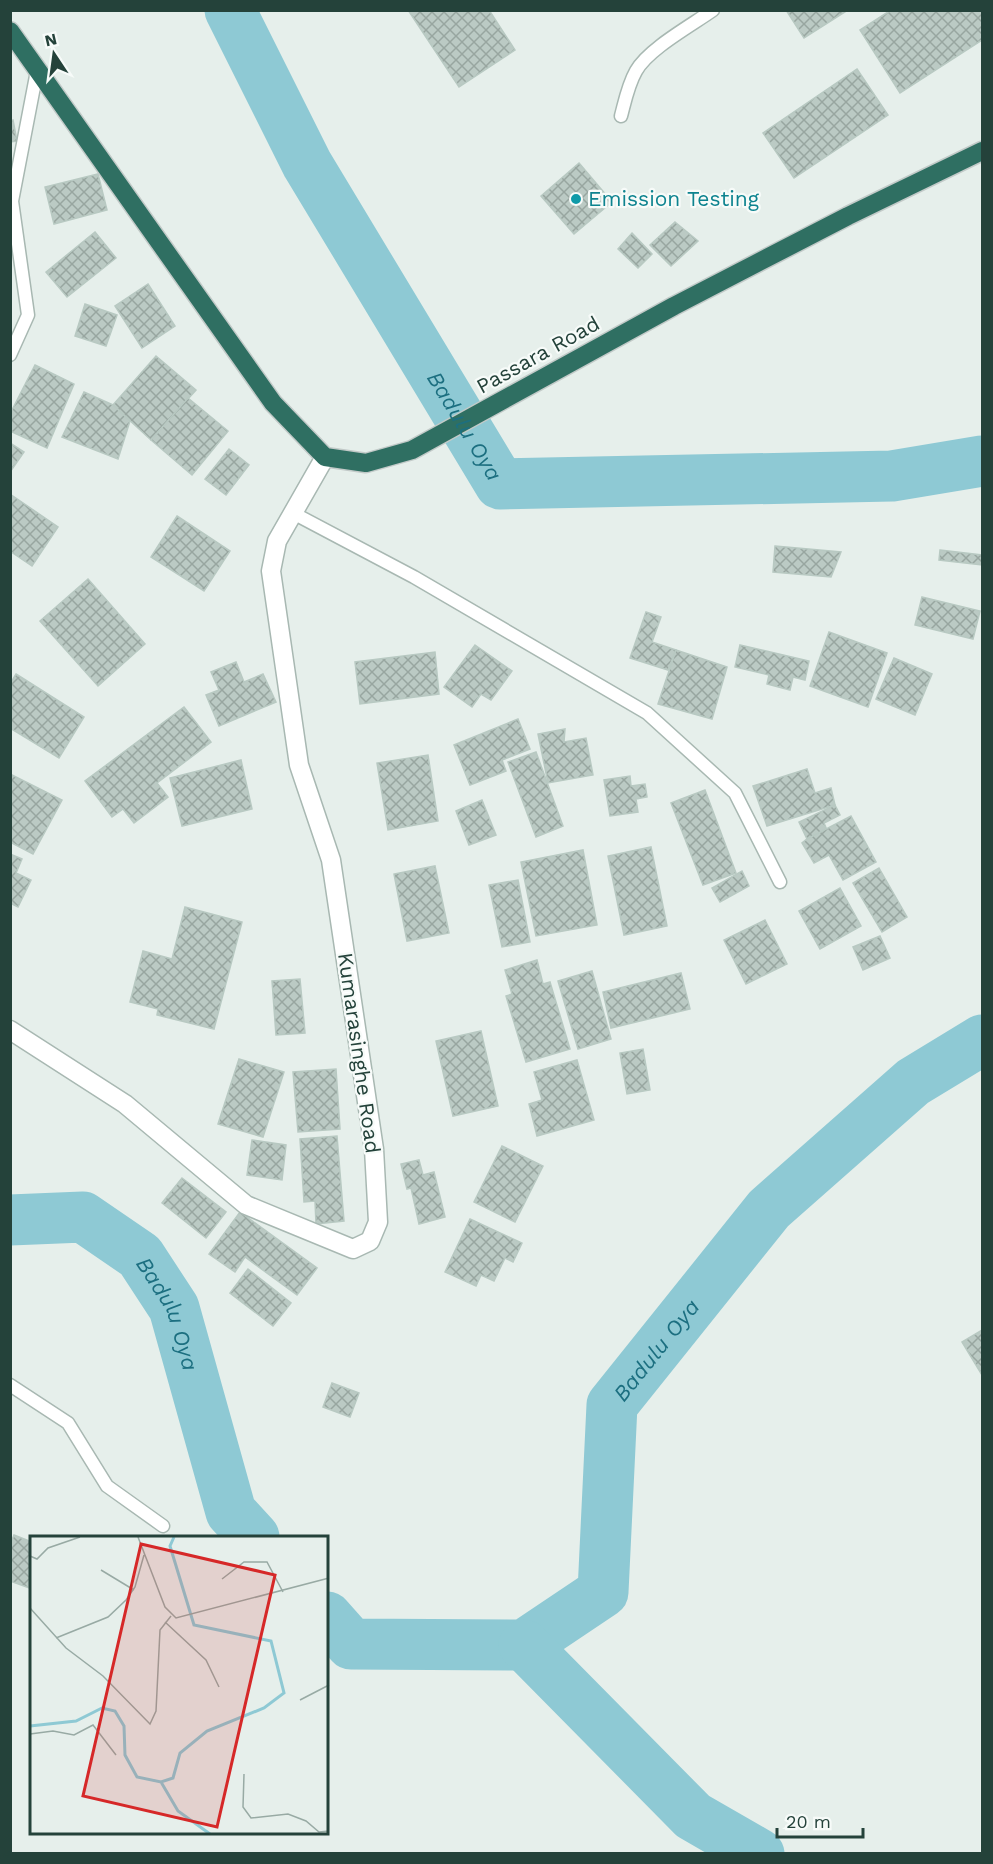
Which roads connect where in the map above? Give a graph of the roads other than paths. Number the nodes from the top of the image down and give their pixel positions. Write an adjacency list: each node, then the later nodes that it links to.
1 (713, 10): 4 (lane)
2 (10, 31): 3 (highway)
3 (37, 71): 6 (lane); 8 (highway)
4 (621, 116)
5 (982, 151): 8 (highway, Passara Road)
6 (15, 333): 7 (lane)
7 (10, 355)
8 (325, 457): 9 (street, Kumarasinghe Road)
9 (293, 513): 10 (lane); 11 (street, Kumarasinghe Road)
10 (780, 882)
11 (10, 1030)
12 (10, 1385): 13 (lane)
13 (163, 1526)

